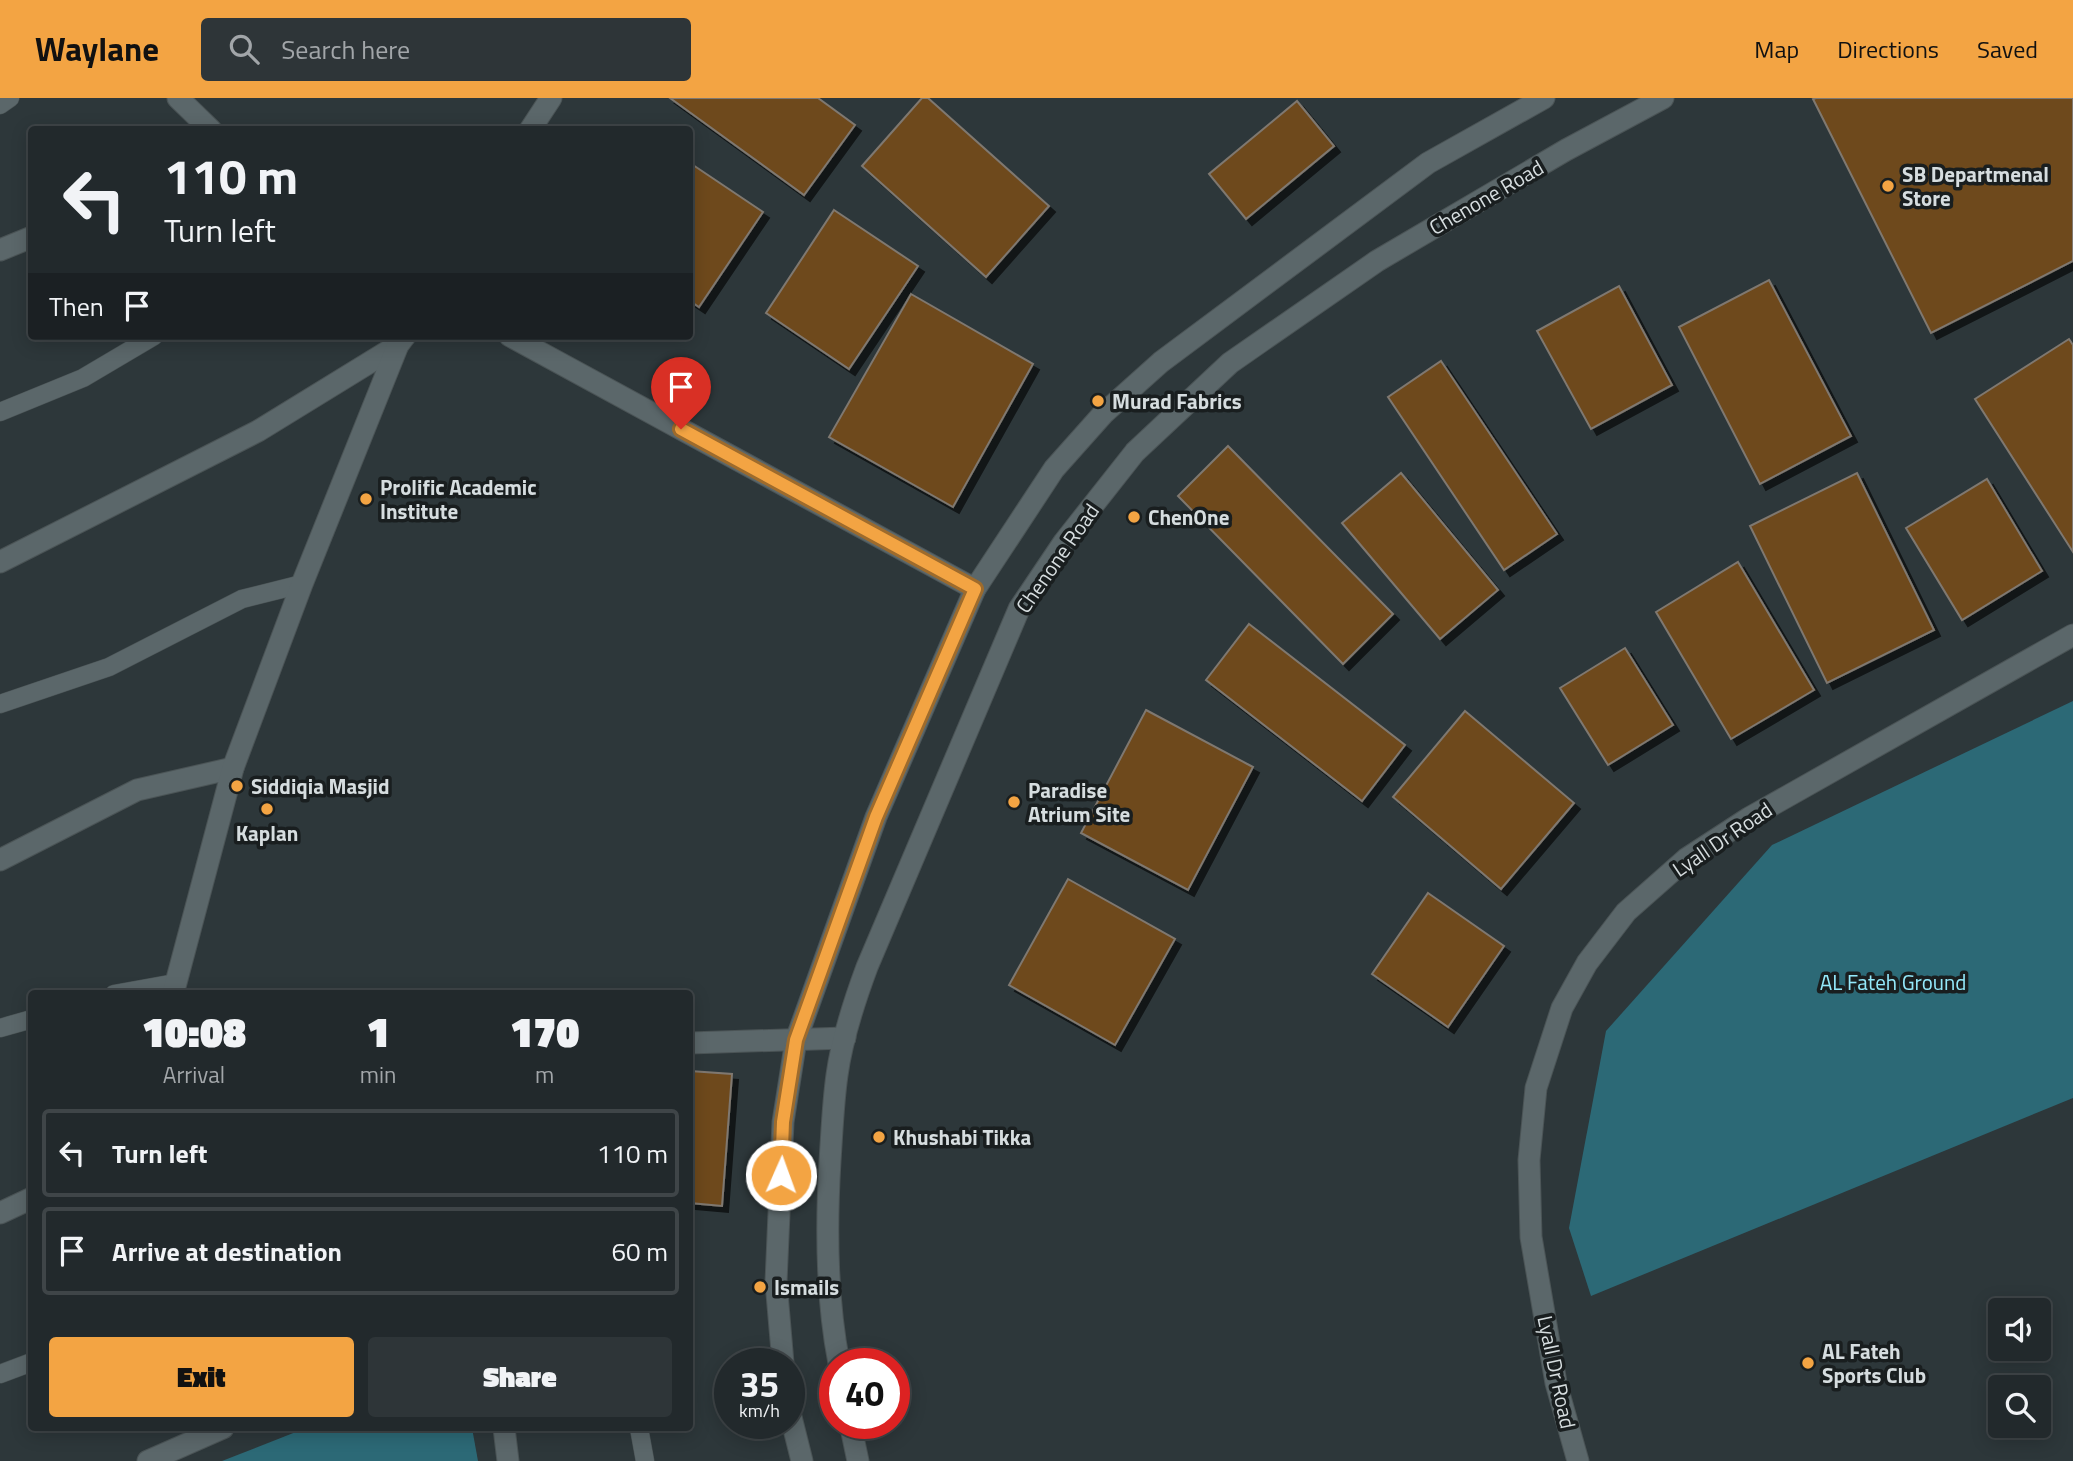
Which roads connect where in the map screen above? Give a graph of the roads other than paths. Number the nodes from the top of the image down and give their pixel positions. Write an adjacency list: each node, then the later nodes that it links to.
1 (10, 98): 6 (lane)
2 (178, 98): 7 (street)
3 (551, 98): 8 (street)
4 (1544, 98): 17 (street)
5 (1663, 98): 25 (street, Chenone Road)
6 (0, 105)
7 (207, 126)
8 (533, 126)
9 (28, 239): 10 (street)
10 (0, 250)
11 (147, 340): 14 (lane)
12 (517, 340): 17 (street)
13 (402, 341): 15 (street); 16 (street)
14 (0, 412)
15 (0, 562)
16 (302, 584): 19 (lane); 20 (street)
17 (975, 589): 26 (street)
18 (2073, 635): 44 (street, Lyall Dr Road)
19 (0, 704)
20 (233, 768): 21 (street); 22 (street)
21 (0, 860)
22 (174, 989)
23 (28, 1020): 24 (lane)
24 (0, 1028)
25 (845, 1038): 26 (street); 31 (street, Chenone Road)
26 (796, 1040): 27 (street); 30 (street)
27 (693, 1043)
28 (28, 1200): 29 (street)
29 (0, 1213)
30 (782, 1348)
31 (836, 1348)
32 (28, 1364): 33 (lane)
33 (0, 1374)
34 (216, 1431): 39 (street)
35 (504, 1431): 40 (street)
36 (640, 1431): 41 (lane)
37 (796, 1439): 42 (street)
38 (853, 1439): 43 (street)
39 (148, 1461)
40 (508, 1461)
41 (645, 1461)
42 (802, 1461)
43 (858, 1461)
44 (1578, 1461)

